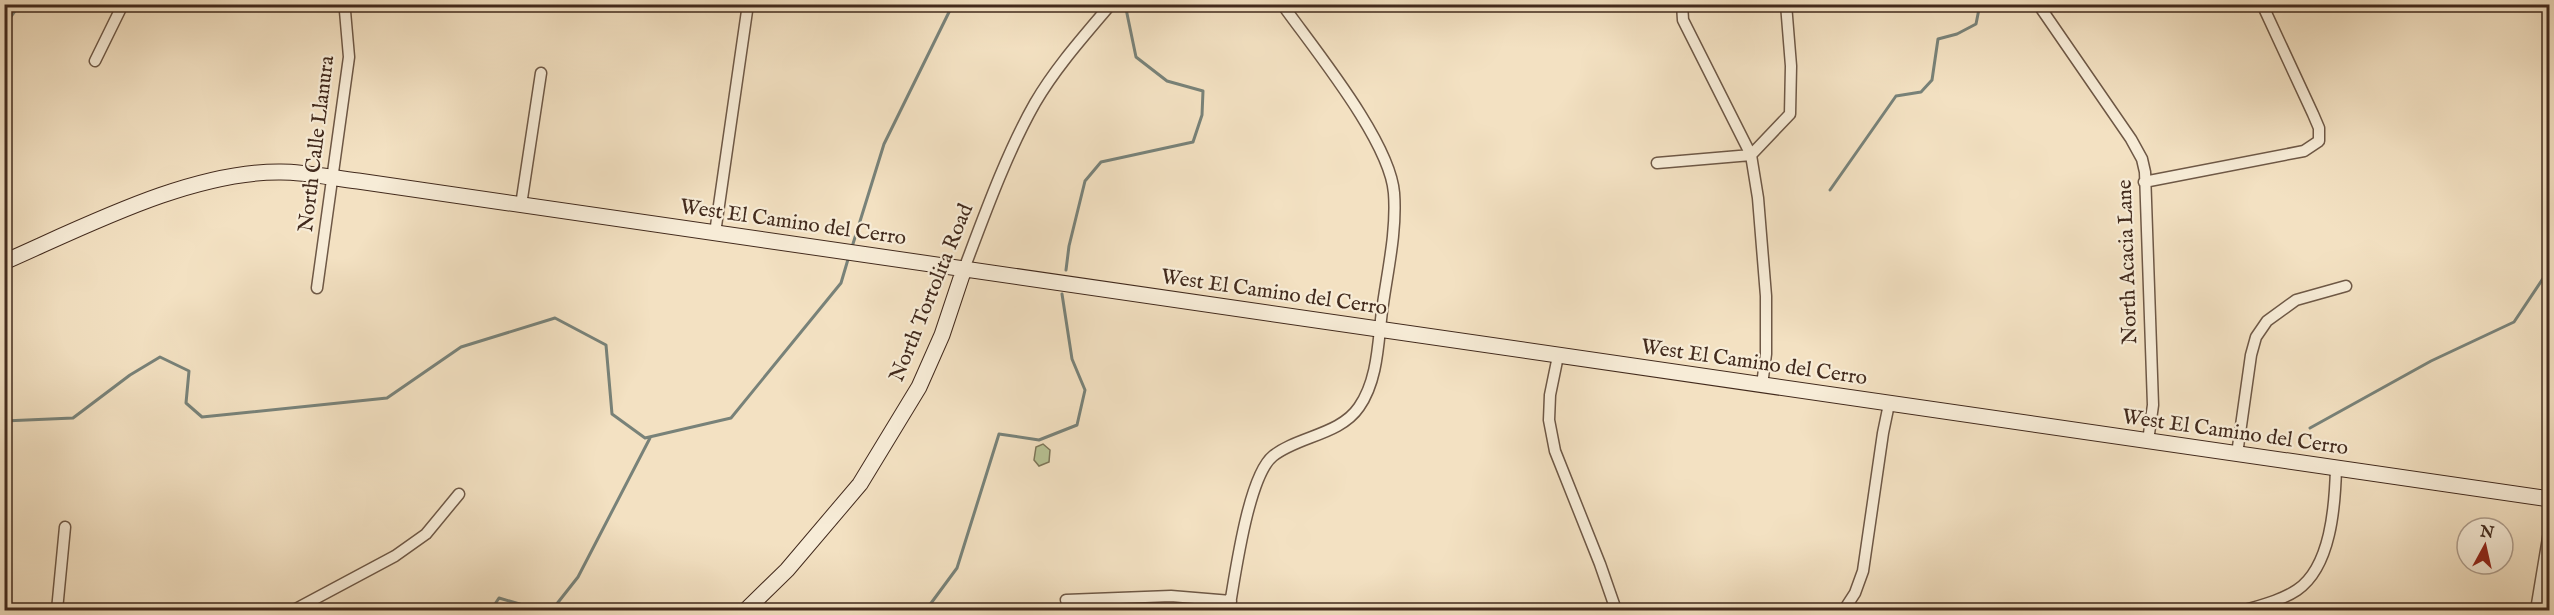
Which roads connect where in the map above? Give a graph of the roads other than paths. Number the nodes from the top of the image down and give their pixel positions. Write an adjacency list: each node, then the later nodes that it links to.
1 (123, 4): 10 (street)
2 (342, 4): 14 (street, North Calle Llanura)
3 (748, 4): 17 (street)
4 (1112, 4): 19 (street, North Tortolita Road)
5 (1282, 4): 22 (street)
6 (1682, 4): 12 (street)
7 (1786, 4): 12 (street)
8 (2038, 4): 15 (street, North Acacia Lane)
9 (2262, 4): 15 (street)
10 (96, 61)
11 (540, 73): 16 (street)
12 (1751, 155): 13 (street); 24 (street)
13 (1657, 163)
14 (332, 178): 16 (street, West El Camino del Cerro); 18 (street, West El Camino del Cerro); 21 (street, North Calle Llanura)
15 (2144, 182): 26 (street, North Acacia Lane)
16 (521, 205): 17 (street, West El Camino del Cerro)
17 (715, 233): 19 (street, West El Camino del Cerro)
18 (4, 262)
19 (964, 269): 22 (street, West El Camino del Cerro); 37 (street, North Tortolita Road)
20 (2346, 285): 27 (street)
21 (317, 288)
22 (1379, 329): 23 (street, West El Camino del Cerro); 34 (street)
23 (1558, 356): 24 (street, West El Camino del Cerro); 38 (street)
24 (1762, 385): 25 (street, West El Camino del Cerro)
25 (1889, 404): 26 (street, West El Camino del Cerro); 39 (street)
26 (2148, 441): 27 (street, West El Camino del Cerro)
27 (2237, 454): 28 (street, West El Camino del Cerro)
28 (2336, 468): 30 (street, West El Camino del Cerro); 40 (street)
29 (459, 494): 36 (street)
30 (2550, 500)
31 (2550, 526): 41 (street)
32 (66, 527): 35 (street)
33 (1066, 600): 34 (street)
34 (1230, 606)
35 (57, 610)
36 (294, 610)
37 (746, 610)
38 (1616, 610)
39 (1844, 610)
40 (2245, 610)
41 (2536, 610)

